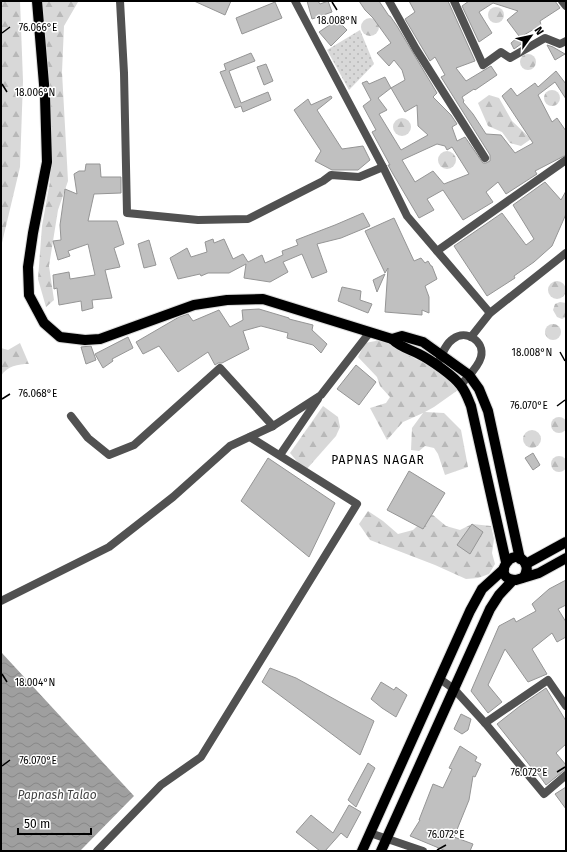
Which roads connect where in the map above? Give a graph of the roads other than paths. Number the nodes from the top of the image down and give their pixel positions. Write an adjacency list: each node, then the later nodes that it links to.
1 (37, 1): 15 (main road)
2 (120, 1): 11 (street)
3 (295, 1): 11 (street)
4 (389, 1): 9 (street)
5 (454, 1): 8 (street)
6 (562, 1): 7 (street)
7 (566, 6)
8 (566, 41)
9 (485, 158)
10 (566, 160): 12 (street)
11 (383, 167): 12 (street)
12 (437, 251): 14 (street)
13 (566, 253): 14 (street)
14 (490, 313): 16 (street)
15 (370, 332): 17 (main road); 22 (street)
16 (471, 337): 18 (street); 20 (street)
17 (392, 338): 18 (main road); 19 (main road)
18 (442, 355): 19 (street); 20 (main road)
19 (437, 365): 21 (main road)
20 (469, 375): 21 (street); 29 (main road)
21 (460, 385): 30 (main road)
22 (321, 395): 24 (street); 26 (street)
23 (71, 416): 24 (street)
24 (273, 426): 25 (street)
25 (250, 437): 26 (street); 33 (street)
26 (280, 455): 41 (street)
27 (566, 542): 29 (main road)
28 (566, 558): 31 (main road)
29 (523, 561): 30 (main road); 31 (main road)
30 (505, 565): 32 (main road); 34 (main road)
31 (523, 578): 32 (main road)
32 (513, 580): 35 (main road)
33 (1, 601)
34 (440, 678): 35 (street); 39 (main road)
35 (454, 689): 37 (street); 40 (main road)
36 (566, 706): 37 (street)
37 (485, 723): 38 (street)
38 (566, 775)
39 (370, 833): 40 (street); 42 (main road)
40 (387, 838): 43 (main road); 44 (street)
41 (96, 851)
42 (362, 851)
43 (381, 851)
44 (423, 851)

